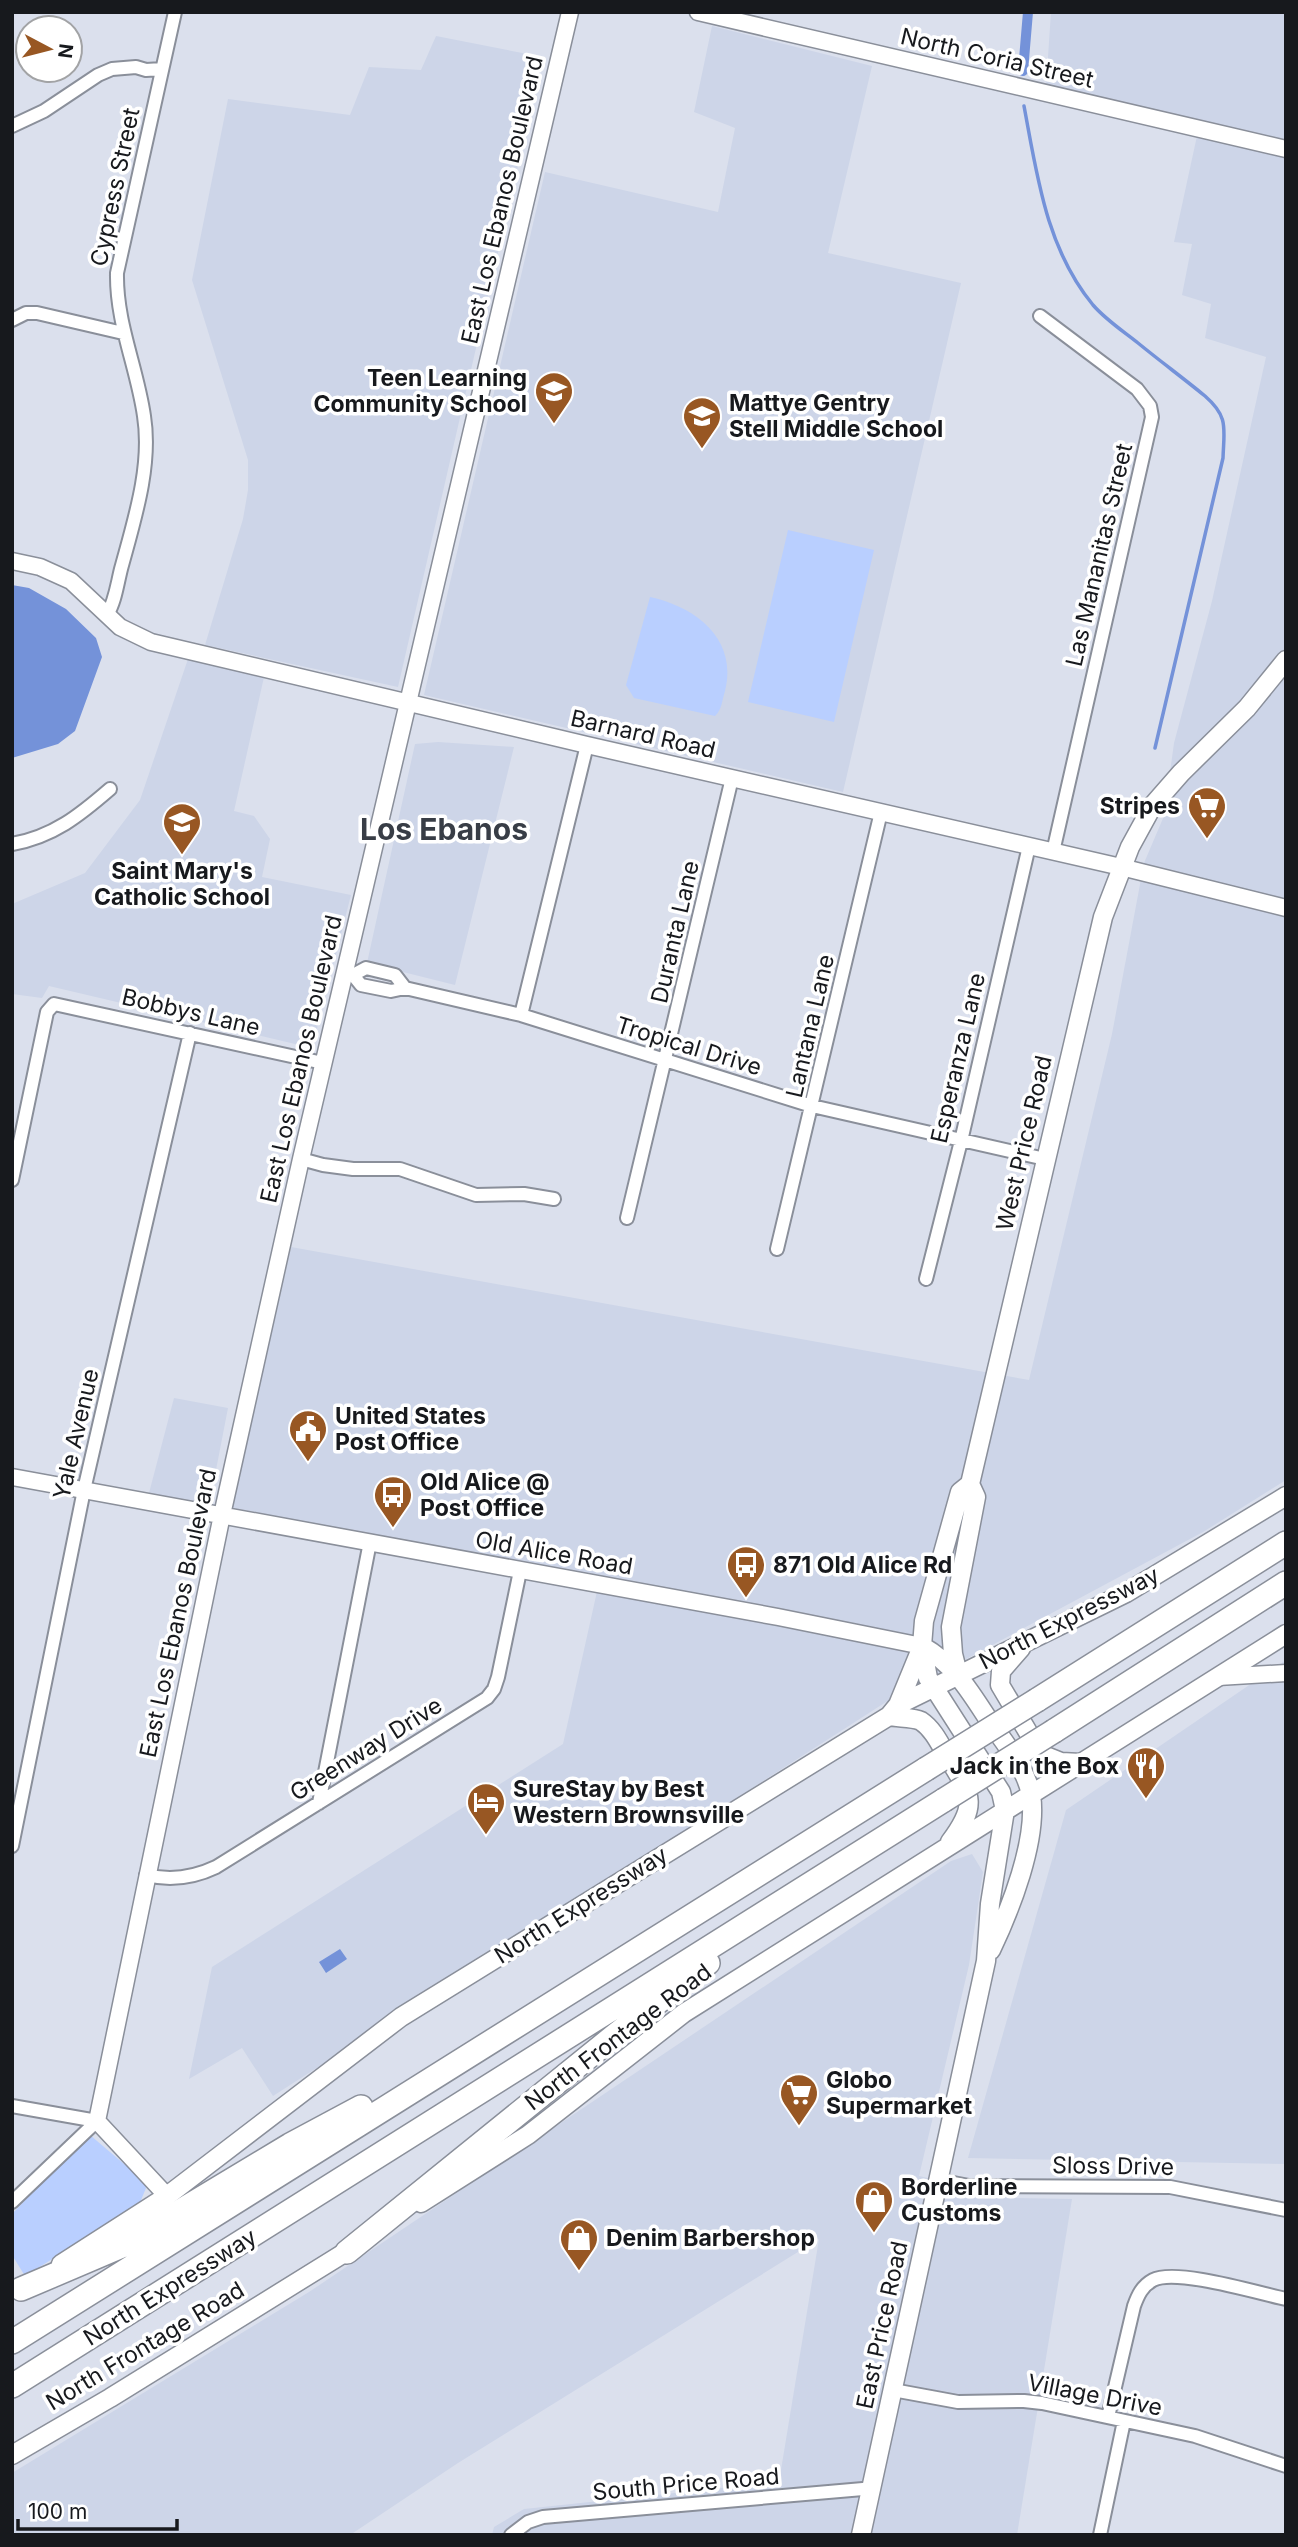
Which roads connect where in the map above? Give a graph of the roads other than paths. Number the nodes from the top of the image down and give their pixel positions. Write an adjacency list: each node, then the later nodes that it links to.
1 (175, 12): 4 (street, Cypress Street)
2 (570, 12): 13 (street, East Los Ebanos Boulevard)
3 (698, 12): 6 (street, North Coria Street)
4 (162, 69): 5 (street); 9 (street, Cypress Street)
5 (12, 126)
6 (1286, 149)
7 (1040, 316): 20 (street, Las Mananitas Street)
8 (12, 320): 9 (street)
9 (123, 333): 11 (street, Cypress Street)
10 (12, 561): 11 (street, Barnard Road)
11 (107, 615): 13 (street, Barnard Road)
12 (1286, 660): 21 (main road, West Price Road)
13 (407, 702): 14 (street, Barnard Road); 23 (street, East Los Ebanos Boulevard)
14 (587, 745): 15 (street, Barnard Road); 24 (street)
15 (732, 778): 17 (street, Barnard Road); 26 (street, Duranta Lane)
16 (110, 789): 18 (street)
17 (881, 812): 19 (street, Barnard Road); 28 (street, Lantana Lane)
18 (12, 844)
19 (1029, 846): 20 (street, Barnard Road); 29 (street, Esperanza Lane)
20 (1053, 852): 21 (street, Barnard Road)
21 (1121, 867): 22 (street, Barnard Road); 31 (main road, West Price Road)
22 (1286, 908)
23 (349, 974): 24 (street, Tropical Drive); 27 (street, East Los Ebanos Boulevard)
24 (521, 1015): 26 (street, Tropical Drive)
25 (190, 1033): 27 (street, Bobbys Lane); 32 (street, Bobbys Lane); 39 (street, Yale Avenue)
26 (666, 1060): 28 (street, Tropical Drive); 34 (street, Duranta Lane)
27 (323, 1063): 30 (street, East Los Ebanos Boulevard)
28 (812, 1106): 29 (street, Tropical Drive); 35 (street, Lantana Lane)
29 (961, 1141): 31 (street, Tropical Drive); 36 (street, Esperanza Lane)
30 (301, 1159): 33 (street); 41 (street, East Los Ebanos Boulevard)
31 (1045, 1159): 38 (main road, West Price Road)
32 (12, 1180)
33 (554, 1199)
34 (627, 1218)
35 (777, 1249)
36 (926, 1279)
37 (12, 1477): 39 (street, Old Alice Road)
38 (970, 1483): 48 (main road, West Price Road); 50 (main road)
39 (85, 1490): 41 (street, Old Alice Road); 59 (street, Yale Avenue)
40 (1286, 1496): 47 (main road, North Expressway)
41 (222, 1515): 42 (street, Old Alice Road); 62 (street, East Los Ebanos Boulevard)
42 (370, 1542): 44 (street, Old Alice Road); 57 (street)
43 (1286, 1544): 65 (highway, North Expressway, bridge)
44 (520, 1572): 48 (street, Old Alice Road); 57 (street, Greenway Drive)
45 (1286, 1583): 63 (highway, North Expressway, bridge)
46 (1286, 1634): 51 (main road, North Frontage Road)
47 (1031, 1639): 50 (main road, North Expressway); 54 (main road)
48 (922, 1646): 50 (main road); 52 (main road, West Price Road); 53 (main road)
49 (1286, 1673): 51 (street)
50 (958, 1674): 52 (main road, North Expressway); 56 (main road, East Price Road)
51 (1218, 1676): 54 (main road, North Frontage Road)
52 (934, 1686): 53 (main road, North Expressway); 58 (main road)
53 (894, 1711): 60 (main road); 69 (main road, North Expressway)
54 (1080, 1763): 55 (main road, North Frontage Road)
55 (1062, 1776): 56 (main road, North Frontage Road); 61 (main road)
56 (1031, 1794): 58 (main road, North Frontage Road); 61 (main road, East Price Road)
57 (319, 1803): 62 (street, Greenway Drive)
58 (1006, 1810): 60 (main road, North Frontage Road); 64 (main road, East Price Road)
59 (12, 1846)
60 (944, 1850): 72 (main road, North Frontage Road)
61 (1024, 1860): 64 (main road, East Price Road)
62 (146, 1875): 67 (street, East Los Ebanos Boulevard)
63 (818, 1878): 72 (highway); 76 (highway, North Expressway)
64 (986, 1961): 68 (main road, East Price Road)
65 (543, 2010): 73 (highway); 75 (highway, North Expressway)
66 (12, 2106): 67 (street)
67 (97, 2121): 69 (street); 70 (street)
68 (938, 2180): 71 (street, Sloss Drive); 77 (main road, East Price Road)
69 (167, 2196): 73 (main road, North Expressway)
70 (12, 2202)
71 (1286, 2210)
72 (347, 2252): 80 (main road, North Frontage Road)
73 (17, 2292)
74 (1286, 2299): 78 (street)
75 (12, 2342)
76 (12, 2386)
77 (893, 2390): 78 (street, Village Drive); 82 (main road, East Price Road)
78 (1108, 2417): 79 (street, Village Drive)
79 (1124, 2421): 81 (street, Village Drive); 85 (street)
80 (12, 2455)
81 (1286, 2466)
82 (870, 2491): 83 (street, South Price Road); 84 (main road, East Price Road)
83 (512, 2535)
84 (861, 2535)
85 (1100, 2535)

